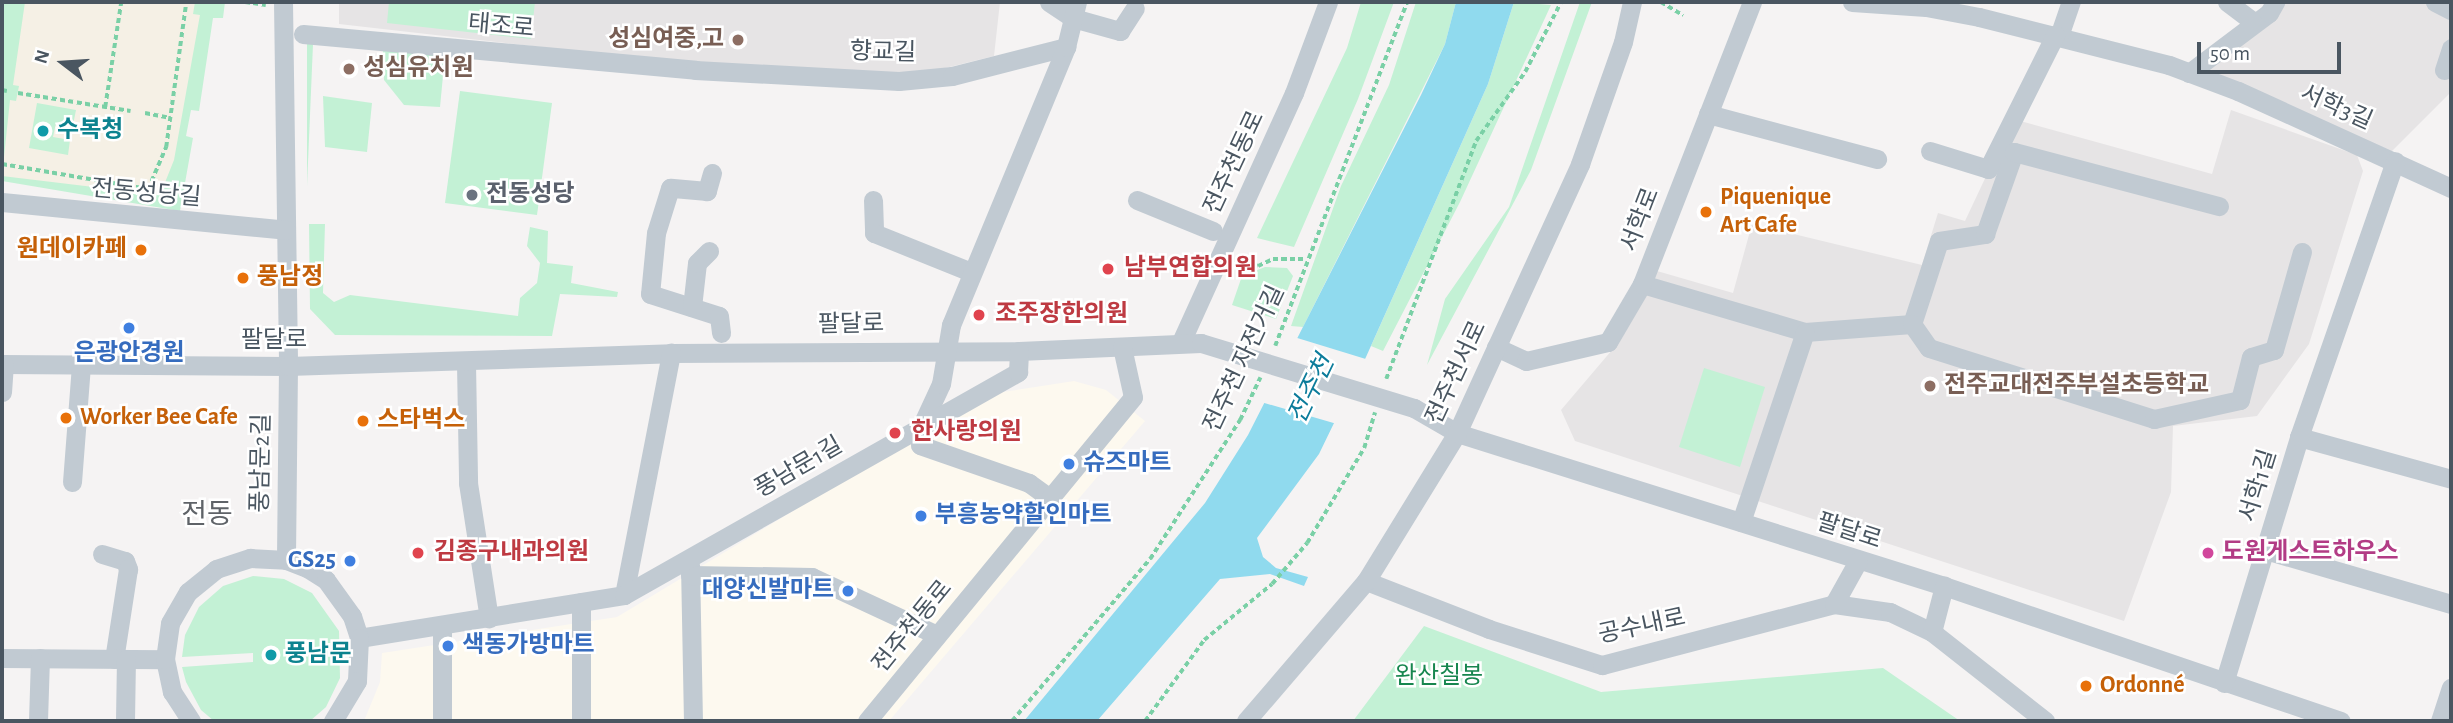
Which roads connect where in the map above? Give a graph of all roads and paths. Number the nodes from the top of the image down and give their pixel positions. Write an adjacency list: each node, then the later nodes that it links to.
1 (121, 2): 30 (path)
2 (186, 2): 34 (path)
3 (245, 2): 15 (path)
4 (1049, 2): 18 (street)
5 (1328, 2): 57 (street, 전주천동로)
6 (1407, 2): 50 (path, 전주천 자전거길)
7 (1632, 2): 59 (street, 전주천서로)
8 (1661, 2): 20 (path)
9 (1752, 2): 33 (street, 서학로)
10 (1852, 2): 16 (street, 서학3길)
11 (2071, 2): 23 (street)
12 (2227, 2): 21 (street)
13 (2275, 2): 21 (street)
14 (2435, 2): 19 (street)
15 (276, 3): 45 (street)
16 (1927, 4): 23 (street, 서학3길)
17 (1135, 8): 18 (street)
18 (1075, 10): 24 (street)
19 (2451, 10)
20 (1683, 15)
21 (2254, 22): 28 (street)
22 (303, 34): 26 (street, 태조로)
23 (2057, 36): 28 (street, 서학3길); 35 (street)
24 (1066, 47): 26 (street, 향교길); 51 (street)
25 (2451, 48): 27 (street)
26 (695, 70)
27 (2444, 70)
28 (2189, 73): 37 (street, 서학3길)
29 (18, 93): 30 (path)
30 (105, 107): 31 (path)
31 (131, 111)
32 (145, 113): 34 (path)
33 (1708, 114): 36 (street); 52 (street, 서학로)
34 (171, 118): 38 (path)
35 (1930, 151)
36 (1877, 159)
37 (2395, 161): 40 (street, 서학3길); 72 (street)
38 (2, 164)
39 (712, 173): 53 (street)
40 (2451, 187)
41 (873, 200): 51 (street)
42 (1137, 200): 46 (street, 전주천동로)
43 (2, 202): 45 (street, 전동성당길)
44 (2219, 206): 54 (street)
45 (286, 230): 67 (street)
46 (1213, 231)
47 (709, 251): 53 (street)
48 (2302, 252): 54 (street)
49 (1236, 258): 50 (path)
50 (1307, 259): 62 (path, 전주천 자전거길)
51 (971, 272): 60 (street)
52 (1642, 284): 55 (street); 59 (street, 서학로)
53 (692, 307): 56 (street)
54 (1912, 324): 55 (street)
55 (1805, 332): 76 (street)
56 (721, 333)
57 (1191, 343): 58 (street, 팔달로); 71 (street, 팔달로, bridge)
58 (1122, 347): 61 (street, 팔달로); 75 (street, 전주천동로)
59 (1496, 347): 71 (street, 전주천서로)
60 (947, 348): 61 (street, 팔달로); 63 (street, 팔달로); 70 (street)
61 (1018, 351): 70 (street, 풍남문1길)
62 (1273, 351)
63 (671, 353): 64 (street, 팔달로); 84 (street)
64 (466, 363): 67 (street, 팔달로); 88 (street)
65 (3, 364): 66 (street, 팔달로); 69 (street, 팔달로)
66 (81, 365): 67 (street, 팔달로); 74 (street)
67 (288, 366): 79 (street, 풍남문2길)
68 (1262, 374): 107 (path, 전주천 자전거길)
69 (2, 392)
70 (921, 427): 75 (street); 81 (street, 풍남문1길)
71 (1457, 433): 76 (street, 팔달로); 82 (street, 전주천서로)
72 (2299, 438): 73 (street); 77 (street, 서학1길)
73 (2451, 479)
74 (72, 482)
75 (1051, 499): 91 (street, 전주천동로)
76 (1741, 522): 80 (street, 팔달로)
77 (2265, 550): 87 (street); 97 (street)
78 (102, 554): 95 (street)
79 (286, 560): 92 (street); 96 (street)
80 (1858, 561): 83 (street, 팔달로); 86 (street)
81 (690, 567): 84 (street, 풍남문1길); 91 (street); 105 (street)
82 (1366, 581): 86 (street, 공수내로); 108 (street, 전주천서로)
83 (1944, 586): 90 (street); 97 (street, 팔달로)
84 (624, 595): 85 (street, 풍남문1길)
85 (581, 602): 88 (street, 풍남문1길); 104 (street)
86 (1834, 604): 90 (street, 공수내로)
87 (2451, 604)
88 (489, 618): 89 (street, 풍남문1길)
89 (442, 626): 92 (street, 풍남문1길); 103 (street)
90 (1932, 632): 109 (street, 공수내로)
91 (937, 635): 106 (street, 전주천동로)
92 (359, 638): 102 (street)
93 (2, 658): 94 (street)
94 (40, 658): 95 (street); 99 (street)
95 (120, 659): 96 (street); 100 (street)
96 (165, 659): 101 (street)
97 (2224, 683): 110 (street, 팔달로)
98 (2451, 688): 111 (street)
99 (38, 721)
100 (125, 721)
101 (191, 721)
102 (333, 721)
103 (442, 721)
104 (582, 721)
105 (693, 721)
106 (867, 721)
107 (1012, 721)
108 (1246, 721)
109 (2045, 721)
110 (2341, 721)
111 (2440, 721)

